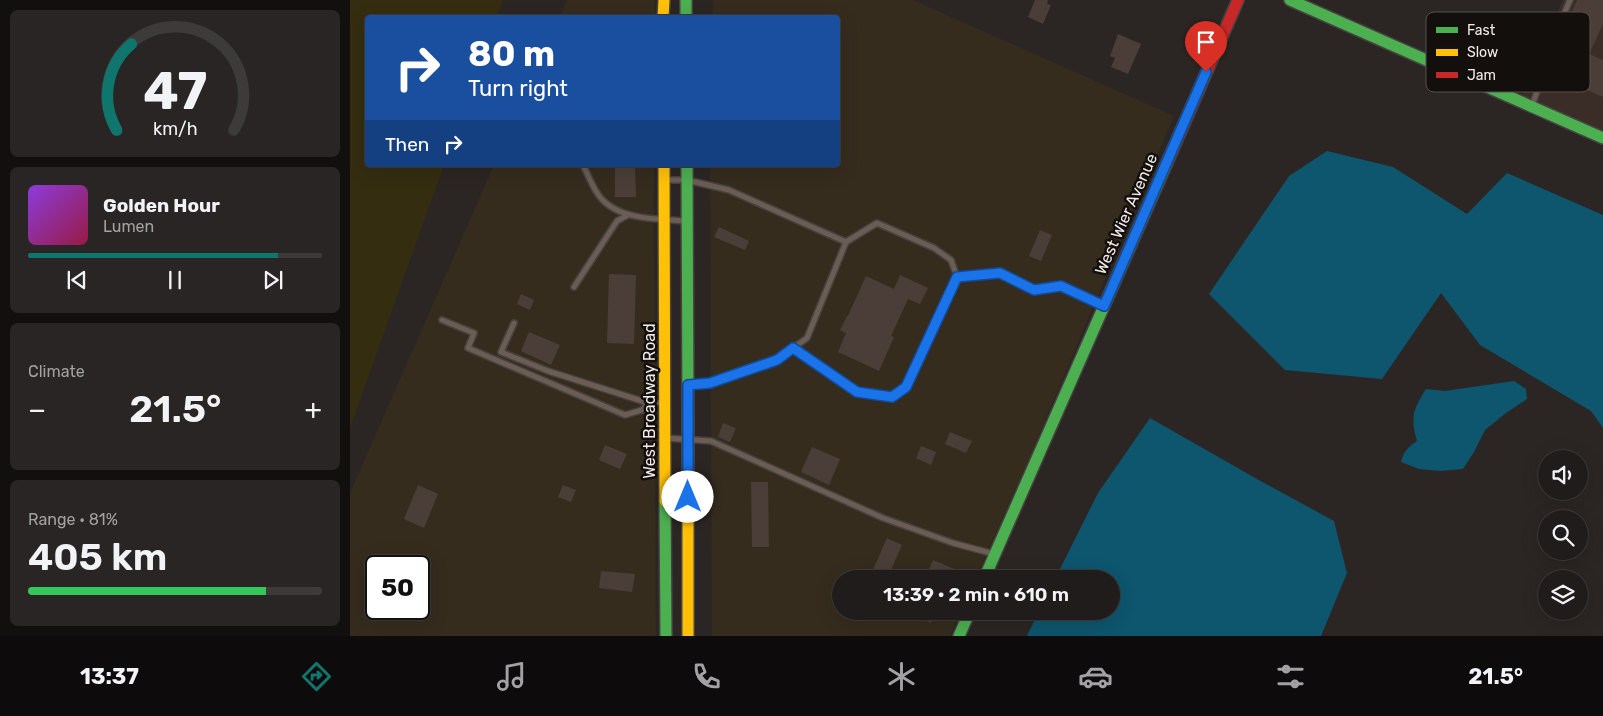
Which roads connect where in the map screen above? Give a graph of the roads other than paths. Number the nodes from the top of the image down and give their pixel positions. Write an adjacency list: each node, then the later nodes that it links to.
1 (664, 0): 7 (street)
2 (686, 0): 8 (street)
3 (1238, 0): 25 (street, West Wier Avenue)
4 (1290, 0): 9 (street)
5 (1570, 0): 6 (lane)
6 (1565, 12)
7 (663, 15)
8 (686, 15)
9 (1426, 60)
10 (1498, 92): 12 (street)
11 (1537, 92): 12 (lane)
12 (1532, 107): 13 (street)
13 (1603, 138)
14 (584, 167): 19 (lane)
15 (664, 167): 17 (street, West Broadway Road)
16 (687, 167): 18 (street)
17 (665, 180): 18 (lane); 20 (street, West Broadway Road)
18 (687, 180): 21 (street); 22 (lane)
19 (628, 215): 20 (lane); 24 (lane)
20 (664, 219): 21 (lane); 30 (street, West Broadway Road)
21 (687, 221): 29 (street)
22 (846, 242): 23 (lane); 28 (lane)
23 (957, 277): 25 (lane); 28 (lane)
24 (574, 287)
25 (1104, 306): 34 (street, West Wier Avenue)
26 (442, 320): 31 (lane)
27 (514, 323): 31 (lane)
28 (793, 348): 29 (lane)
29 (688, 385): 33 (street)
30 (665, 402): 31 (lane); 32 (street, West Broadway Road)
31 (648, 404)
32 (665, 438): 33 (lane); 37 (street, West Broadway Road)
33 (688, 440): 34 (lane); 38 (street)
34 (995, 554): 35 (street, West Wier Avenue)
35 (988, 570)
36 (966, 620): 39 (street)
37 (666, 636)
38 (688, 636)
39 (959, 636)

